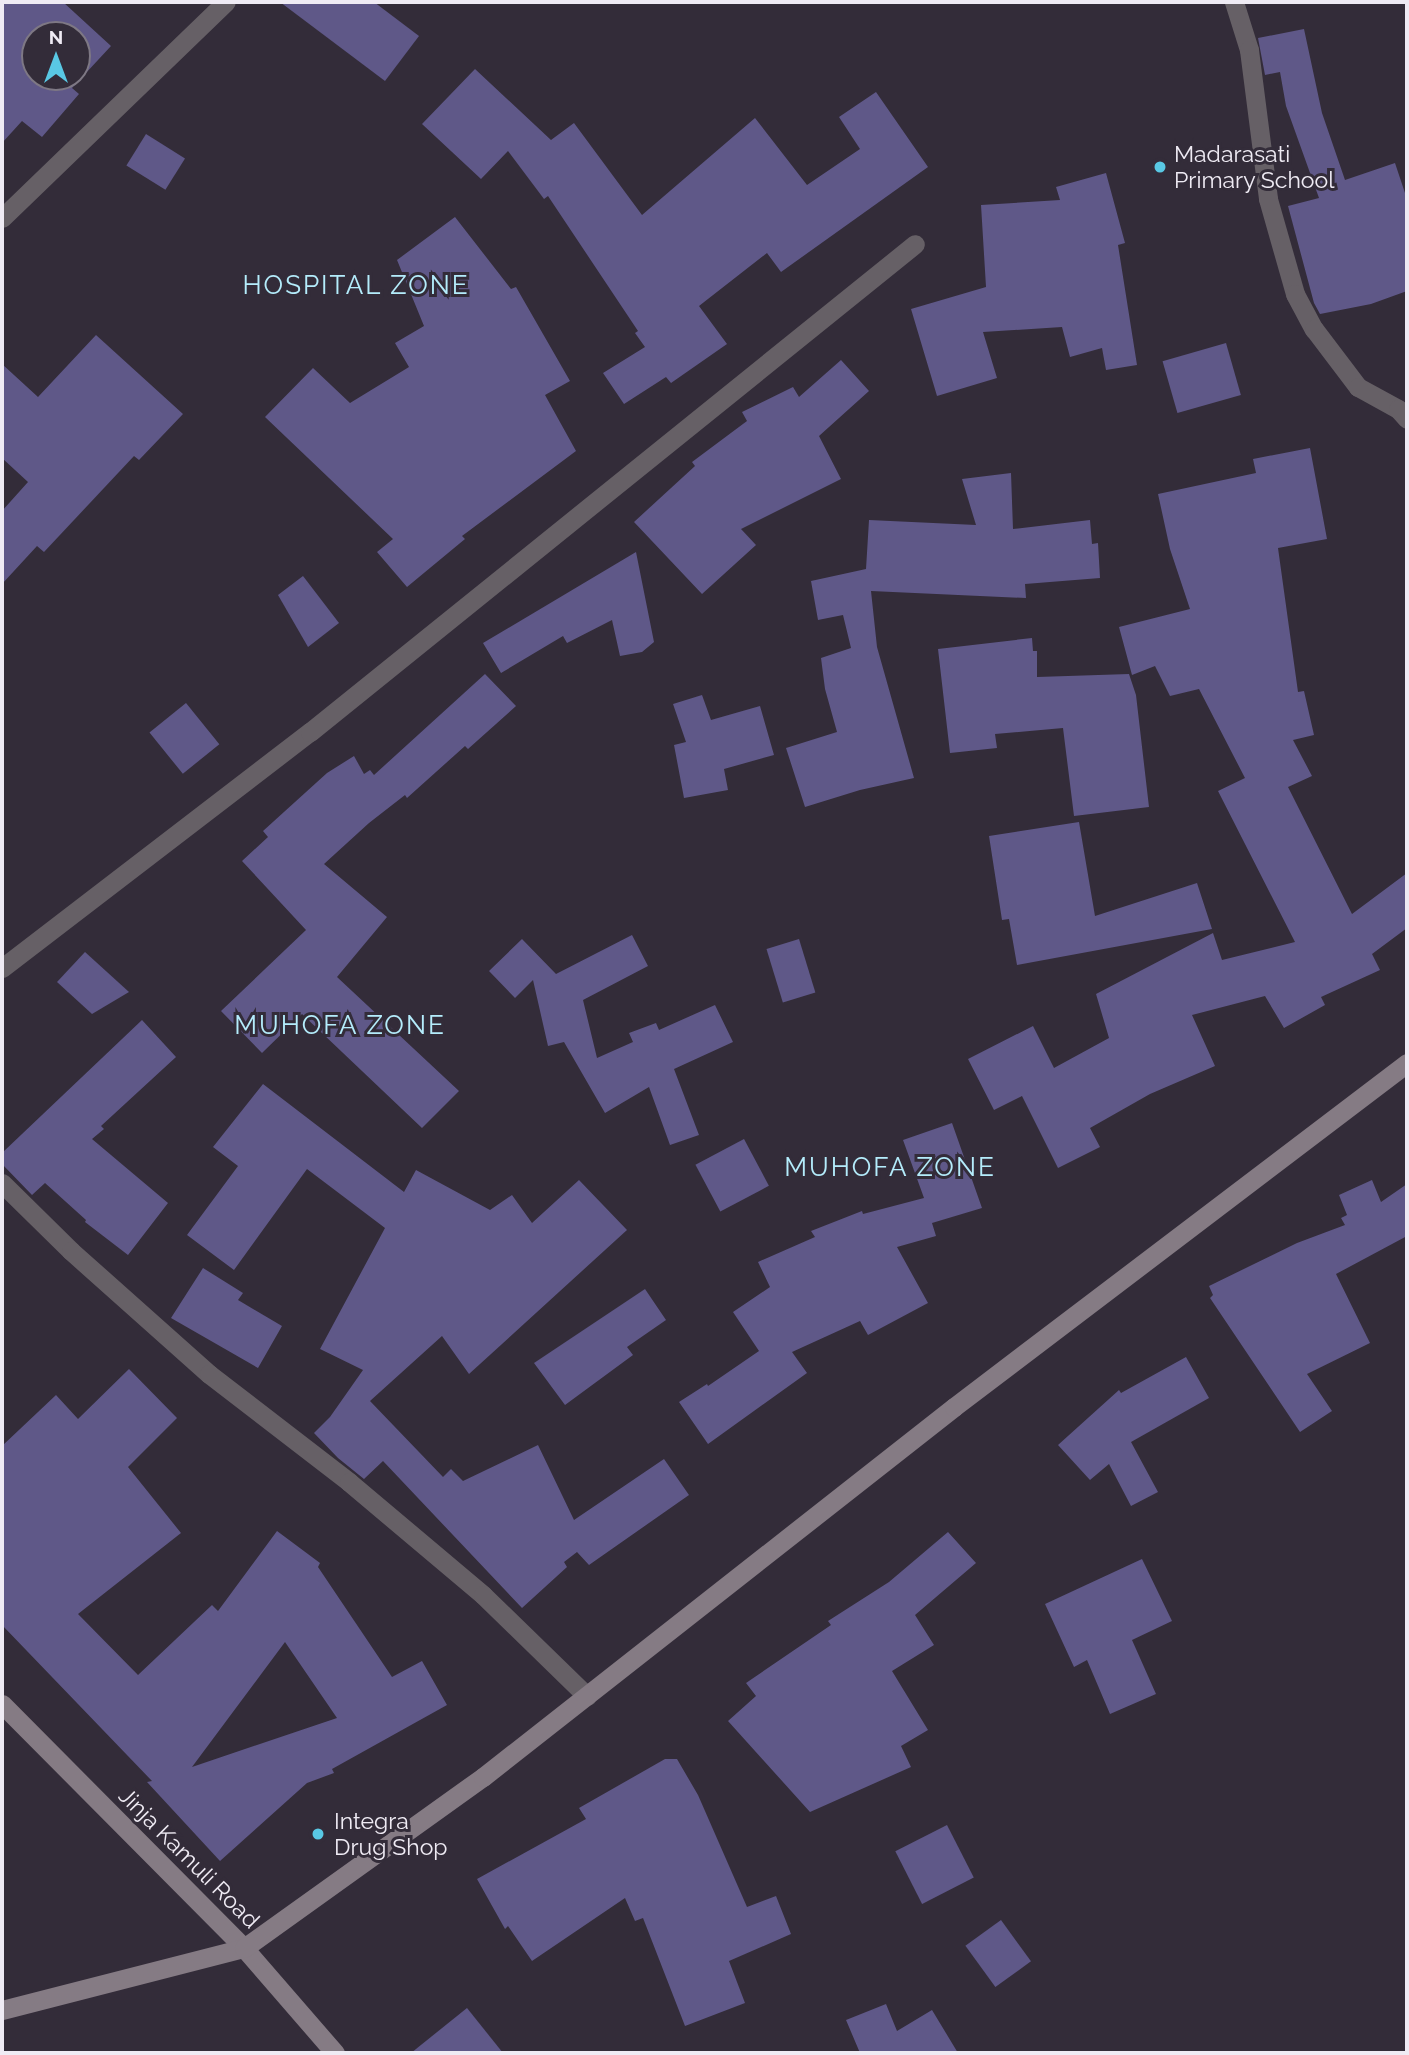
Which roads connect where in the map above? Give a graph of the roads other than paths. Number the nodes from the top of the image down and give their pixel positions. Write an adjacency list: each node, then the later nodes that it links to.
1 (226, 2): 3 (street)
2 (1234, 2): 5 (street)
3 (2, 218)
4 (915, 244): 6 (street)
5 (1407, 419)
6 (2, 968)
7 (1407, 1063): 9 (main road)
8 (2, 1183): 9 (street)
9 (587, 1696): 11 (main road)
10 (2, 1704): 11 (main road, Jinja Kamuli Road)
11 (244, 1948): 12 (main road); 13 (main road, Jinja Kamuli Road)
12 (2, 2010)
13 (335, 2053)

